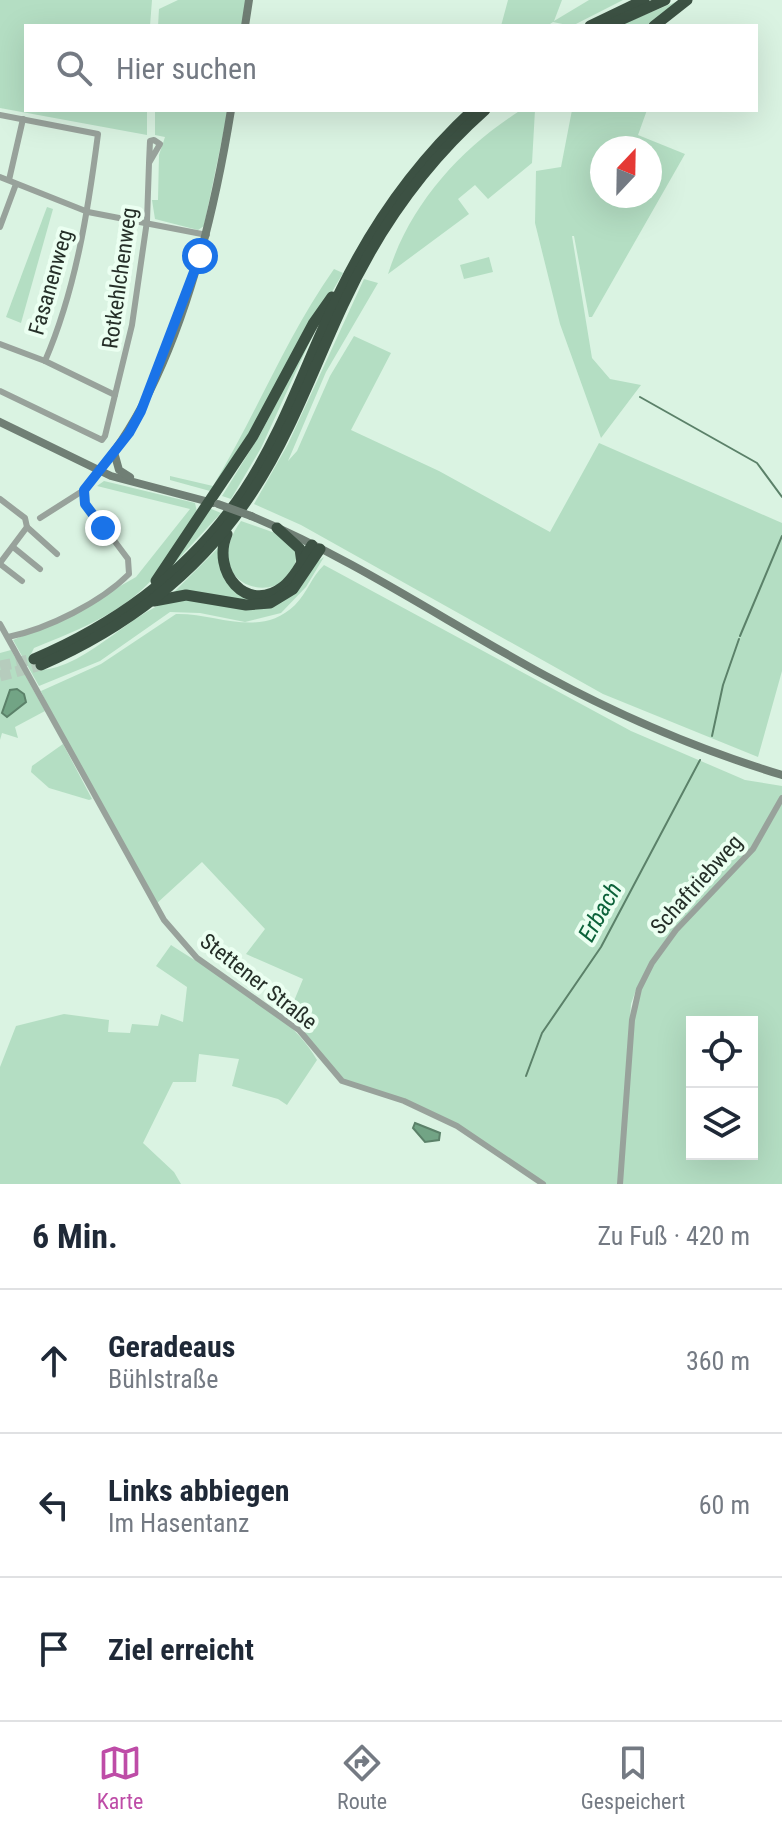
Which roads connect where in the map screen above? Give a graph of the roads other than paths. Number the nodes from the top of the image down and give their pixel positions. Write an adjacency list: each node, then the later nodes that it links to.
1 (249, 0): 7 (main road)
2 (629, 0): 6 (highway)
3 (644, 0): 6 (highway)
4 (665, 0): 6 (highway)
5 (687, 0): 8 (highway)
6 (608, 21)
7 (245, 24)
8 (657, 24)
9 (231, 112): 23 (main road)
10 (471, 112): 24 (highway)
11 (483, 112): 15 (highway)
12 (492, 112): 15 (highway)
13 (0, 115): 14 (street)
14 (23, 119): 18 (street); 20 (street, Fasanenweg)
15 (468, 126): 37 (highway)
16 (150, 139): 21 (street, Rotkehlchenweg)
17 (0, 177): 18 (street)
18 (9, 180): 19 (street)
19 (16, 184): 20 (street); 22 (street)
20 (88, 212): 21 (street); 26 (street, Fasanenweg)
21 (147, 221): 23 (street); 28 (street, Rotkehlchenweg)
22 (0, 227)
23 (207, 236): 30 (main road)
24 (341, 289): 35 (highway); 47 (highway)
25 (0, 344): 26 (street)
26 (45, 361): 28 (street)
27 (0, 391): 28 (street, Rotkehlchenweg)
28 (115, 395)
29 (0, 422): 31 (main road)
30 (114, 452): 31 (main road); 32 (main road)
31 (99, 471): 32 (main road); 33 (street)
32 (161, 489): 35 (main road)
33 (84, 490): 36 (street); 49 (street)
34 (0, 499): 38 (street)
35 (214, 503): 39 (main road, bridge); 47 (highway)
36 (40, 518)
37 (230, 523): 44 (highway); 47 (highway)
38 (27, 527): 40 (street); 42 (street)
39 (277, 528): 41 (main road); 44 (highway)
40 (13, 547): 43 (street); 45 (street)
41 (316, 547): 44 (highway); 47 (highway); 51 (main road)
42 (57, 554)
43 (0, 563): 46 (street)
44 (302, 563)
45 (40, 569)
46 (22, 581)
47 (152, 592): 50 (highway)
48 (0, 624): 49 (street, Stettener Straße)
49 (8, 637): 53 (street, Stettener Straße)
50 (37, 662)
51 (782, 775)
52 (782, 798): 54 (street, Schaftriebweg)
53 (543, 1184)
54 (620, 1184)

